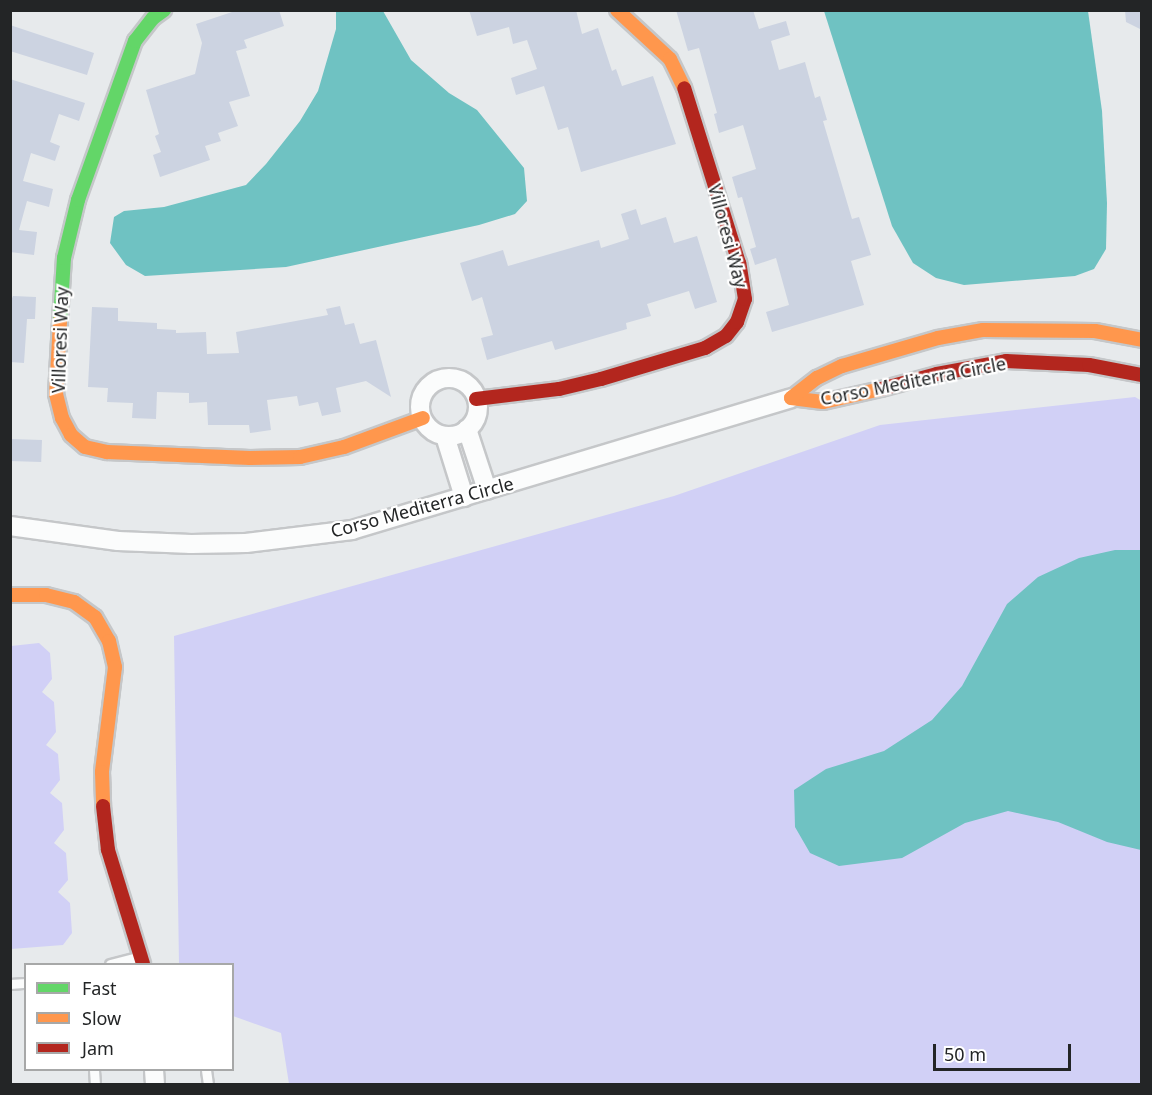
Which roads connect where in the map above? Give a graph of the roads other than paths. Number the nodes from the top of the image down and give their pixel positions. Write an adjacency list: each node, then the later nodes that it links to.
1 (164, 10): 7 (street, Villoresi Way)
2 (617, 10): 6 (street, Villoresi Way)
3 (1142, 340): 5 (street, Corso Mediterra Circle)
4 (1142, 375): 5 (street, Corso Mediterra Circle)
5 (791, 398): 10 (street, Corso Mediterra Circle)
6 (476, 399): 7 (street); 8 (street)
7 (423, 418): 9 (street)
8 (466, 429): 9 (street); 10 (street)
9 (445, 436): 11 (street)
10 (487, 490): 11 (street, Corso Mediterra Circle)
11 (464, 497): 13 (street, Corso Mediterra Circle)
12 (10, 526): 13 (street, Corso Mediterra Circle)
13 (42, 530): 14 (street, Corso Mediterra Circle)
14 (10, 532)
15 (10, 596): 16 (street)
16 (142, 960): 17 (lane)
17 (118, 963)

